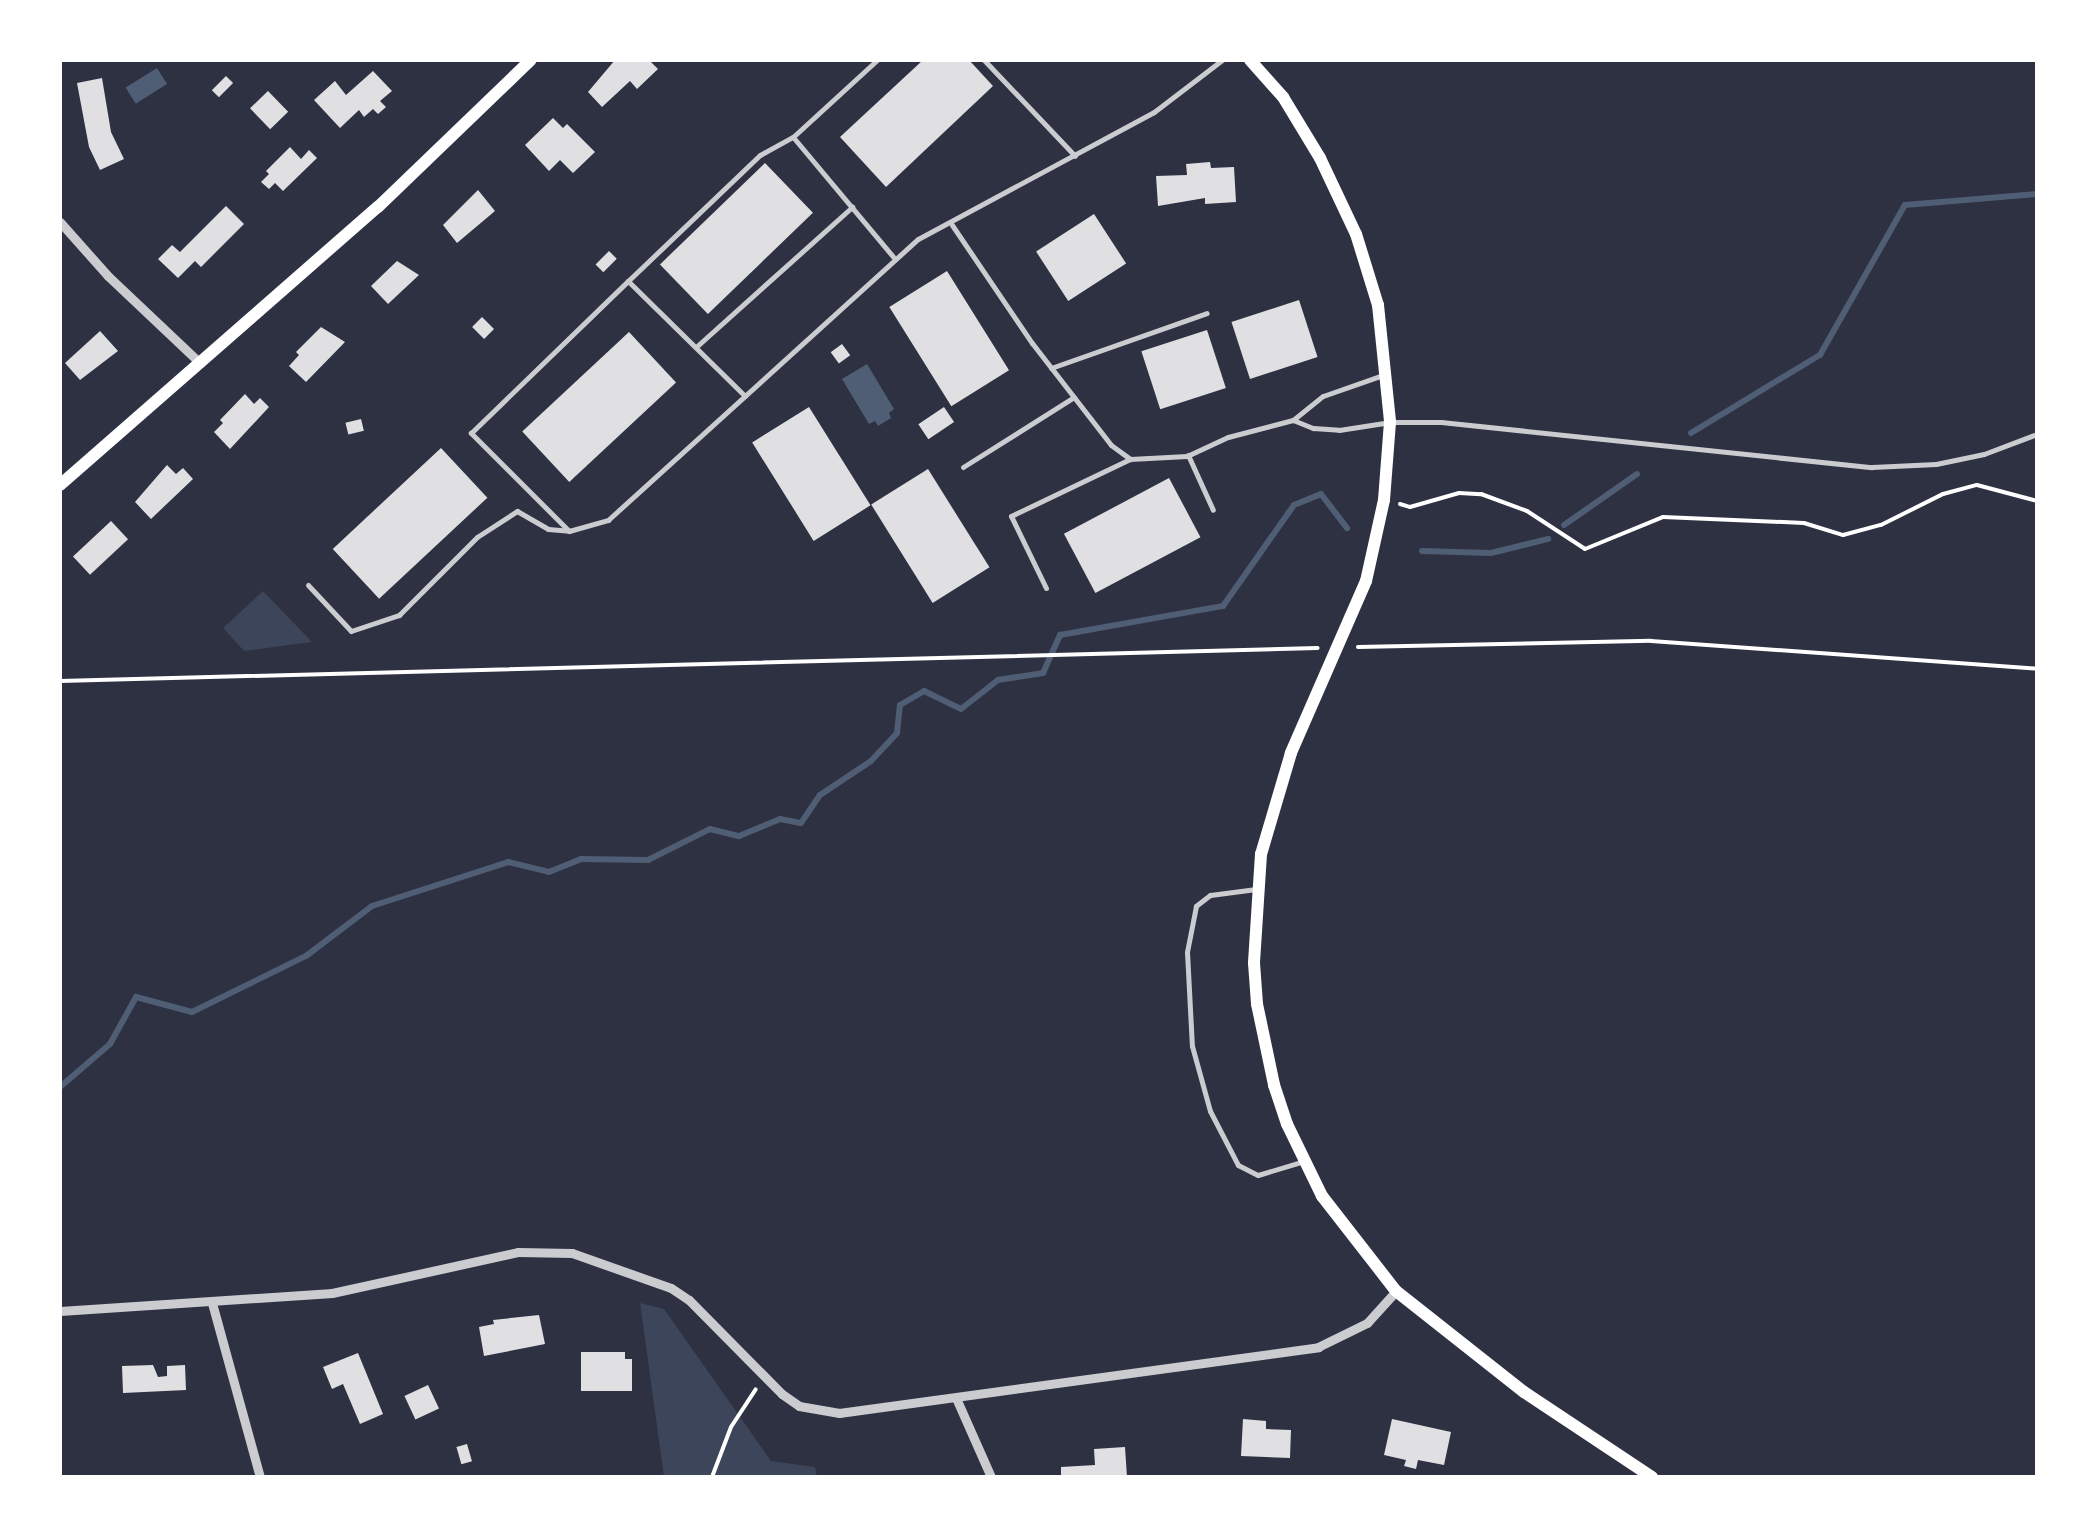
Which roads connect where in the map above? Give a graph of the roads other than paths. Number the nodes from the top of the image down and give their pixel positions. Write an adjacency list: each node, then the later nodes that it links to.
1 (531, 60): 15 (main road)
2 (878, 60): 6 (lane)
3 (984, 60): 7 (lane)
4 (1222, 60): 7 (lane)
5 (1250, 60): 17 (main road)
6 (793, 137): 8 (lane); 12 (lane)
7 (1075, 156): 10 (lane)
8 (852, 207): 11 (lane); 14 (lane)
9 (60, 222): 15 (street)
10 (952, 225): 11 (lane); 16 (lane)
11 (895, 258): 18 (lane)
12 (628, 281): 14 (lane); 28 (lane)
13 (1207, 313): 16 (lane)
14 (696, 347): 18 (lane)
15 (200, 363): 26 (main road)
16 (1051, 368): 19 (lane)
17 (1387, 374): 20 (lane); 21 (main road)
18 (746, 396): 28 (lane)
19 (1074, 397): 24 (lane); 25 (lane)
20 (1294, 420): 21 (lane); 23 (lane)
21 (1390, 422): 22 (lane); 31 (main road)
22 (2037, 434)
23 (1188, 455): 24 (lane); 27 (lane)
24 (1130, 459): 30 (lane)
25 (963, 467)
26 (60, 485)
27 (1213, 510)
28 (570, 531): 29 (lane)
29 (308, 585)
30 (1046, 588)
31 (1256, 889): 32 (main road); 32 (lane)
32 (1304, 1161): 33 (main road)
33 (1396, 1290): 36 (street); 39 (main road)
34 (212, 1302): 35 (street); 36 (street); 37 (street)
35 (60, 1310)
36 (956, 1398): 38 (street)
37 (260, 1477)
38 (991, 1477)
39 (1652, 1477)

